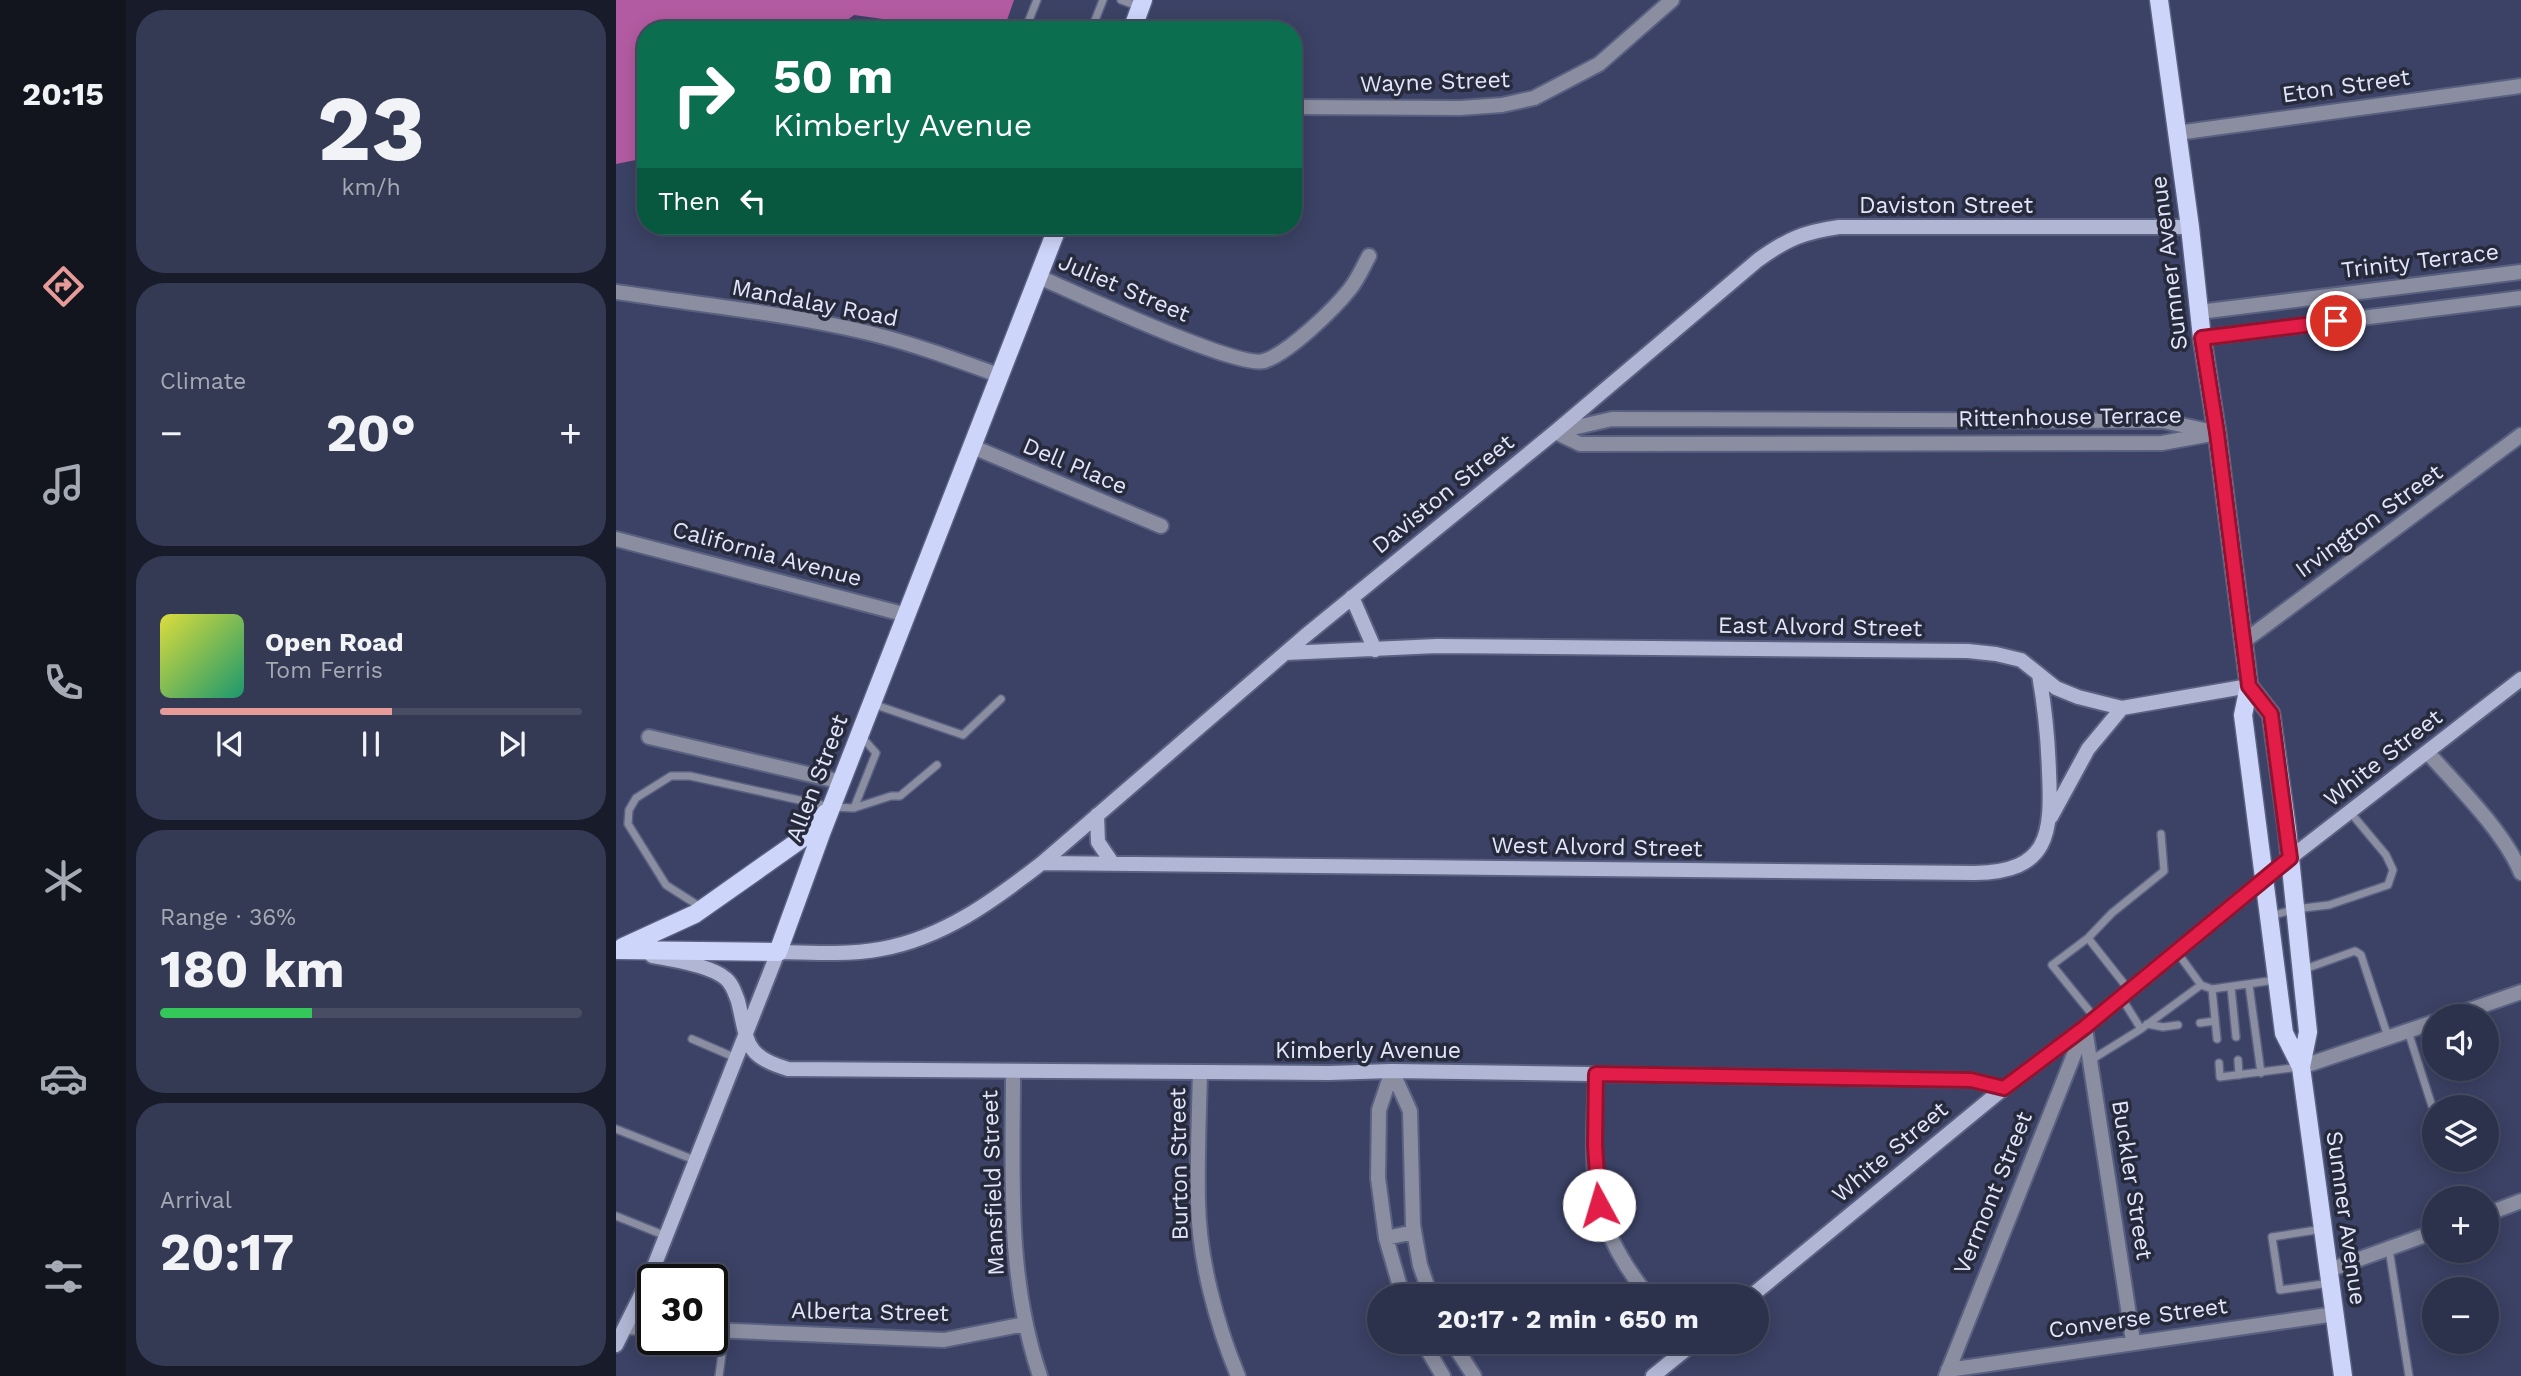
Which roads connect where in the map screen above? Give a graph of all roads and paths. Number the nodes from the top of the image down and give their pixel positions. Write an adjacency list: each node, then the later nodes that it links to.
1 (1037, 0): 7 (lane)
2 (1103, 0): 8 (lane)
3 (1121, 0): 6 (lane)
4 (1672, 0): 11 (street, Wayne Street)
5 (2159, 0): 12 (main road, Sumner Avenue)
6 (1142, 4): 9 (main road)
7 (1029, 21)
8 (1094, 21)
9 (1135, 21)
10 (2521, 86): 12 (street, Eton Street)
11 (1302, 107)
12 (2177, 132): 13 (main road, Sumner Avenue)
13 (2190, 227): 20 (main road, Sumner Avenue); 23 (main road, Daviston Street)
14 (1055, 235): 17 (main road, Allen Street)
15 (1368, 256): 17 (street, Juliet Street)
16 (2521, 272): 20 (street, Trinity Terrace)
17 (1039, 277): 22 (main road, Allen Street)
18 (616, 292): 22 (street, Mandalay Road)
19 (2521, 298): 21 (street)
20 (2199, 312): 21 (main road, Sumner Avenue)
21 (2202, 338): 24 (main road, Sumner Avenue)
22 (1001, 376): 26 (main road, Allen Street)
23 (1555, 432): 24 (street, Rittenhouse Terrace); 24 (street, Rittenhouse Terrace); 29 (main road, Daviston Street)
24 (2217, 433): 31 (main road, Sumner Avenue)
25 (2521, 435): 31 (street, Irvington Street)
26 (973, 447): 27 (street, Dell Place); 30 (main road, Allen Street)
27 (1161, 526)
28 (616, 539): 30 (street, California Avenue)
29 (1352, 597): 32 (main road); 33 (main road, Daviston Street)
30 (907, 615): 38 (main road, Allen Street)
31 (2243, 642): 36 (main road, Sumner Avenue)
32 (1375, 650): 33 (main road, East Alvord Street); 34 (main road, East Alvord Street)
33 (1286, 653): 48 (main road, Daviston Street)
34 (2039, 676): 39 (main road, East Alvord Street); 49 (main road, West Alvord Street)
35 (2521, 679): 42 (main road, White Street)
36 (2249, 686): 39 (main road, East Alvord Street); 51 (main road, Sumner Avenue); 55 (main road, Sumner Avenue)
37 (1000, 699): 38 (lane)
38 (872, 704): 40 (main road, Allen Street)
39 (2123, 708): 49 (main road, West Alvord Street)
40 (860, 734): 44 (main road, Allen Street); 46 (lane)
41 (649, 737): 44 (street)
42 (2428, 753): 47 (main road, White Street); 54 (street)
43 (937, 765): 46 (lane)
44 (842, 782): 45 (main road, Allen Street)
45 (831, 807): 46 (lane); 56 (main road); 56 (lane); 61 (main road, Allen Street)
46 (854, 808)
47 (2350, 812): 51 (main road, White Street); 57 (lane)
48 (1097, 815): 52 (main road, Daviston Street); 53 (main road)
49 (2051, 817): 53 (main road, West Alvord Street)
50 (2161, 834): 59 (lane)
51 (2290, 858): 55 (main road, White Street); 57 (main road, Sumner Avenue)
52 (1042, 863): 53 (main road, West Alvord Street); 61 (main road, Daviston Street)
53 (1113, 864)
54 (2521, 873)
55 (2265, 880): 58 (main road, Sumner Avenue); 62 (main road, White Street)
56 (702, 909): 60 (main road)
57 (2295, 909): 58 (lane); 63 (main road, Sumner Avenue)
58 (2270, 917): 64 (main road, Sumner Avenue)
59 (2088, 938): 70 (lane); 73 (lane)
60 (616, 950): 61 (main road); 79 (main road)
61 (778, 952): 79 (main road, Allen Street)
62 (2177, 952): 65 (lane); 70 (main road, White Street)
63 (2301, 970): 81 (lane); 88 (main road, Sumner Avenue)
64 (2278, 980): 66 (lane); 88 (main road, Sumner Avenue)
65 (2201, 985): 68 (lane); 76 (lane)
66 (2249, 985): 67 (lane); 92 (lane)
67 (2231, 987): 68 (lane); 80 (lane)
68 (2212, 989): 72 (lane)
69 (2521, 992): 71 (street)
70 (2125, 994): 73 (main road, White Street); 76 (lane)
71 (2486, 1004)
72 (2215, 1021): 74 (lane); 83 (lane)
73 (2090, 1023): 85 (street, Buckler Street); 95 (main road, White Street); 126 (street, Vermont Street)
74 (2200, 1023)
75 (2178, 1025): 76 (lane)
76 (2144, 1026): 85 (lane)
77 (2422, 1026): 78 (street)
78 (2408, 1031): 81 (street); 96 (lane)
79 (745, 1037): 84 (main road, Allen Street); 89 (main road, Kimberly Avenue)
80 (2236, 1037)
81 (2388, 1037): 88 (street)
82 (692, 1039): 84 (lane)
83 (2217, 1039)
84 (737, 1058): 98 (main road, Allen Street)
85 (2090, 1060): 118 (street, Buckler Street)
86 (2238, 1060): 94 (lane)
87 (2219, 1063): 94 (lane)
88 (2301, 1067): 92 (lane); 102 (main road, Sumner Avenue)
89 (1013, 1071): 90 (main road, Kimberly Avenue); 114 (street, Mansfield Street)
90 (1200, 1072): 91 (main road, Kimberly Avenue); 129 (street, Burton Street)
91 (1392, 1072): 93 (main road, Kimberly Avenue); 103 (street); 106 (street)
92 (2261, 1073): 94 (lane)
93 (1596, 1074): 95 (main road, Kimberly Avenue); 111 (street)
94 (2239, 1075)
95 (2004, 1088): 112 (main road, White Street)
96 (2428, 1095)
97 (616, 1129): 98 (lane)
98 (697, 1161): 104 (main road, Allen Street)
99 (2521, 1201): 100 (street)
100 (2499, 1209)
101 (616, 1216): 104 (lane)
102 (2323, 1229): 108 (main road, Sumner Avenue); 108 (lane)
103 (1414, 1232): 106 (street); 110 (street)
104 (666, 1236): 115 (main road, Allen Street)
105 (2422, 1236): 107 (street)
106 (1386, 1238): 109 (street)
107 (2389, 1248): 108 (street); 134 (lane)
108 (2330, 1276): 113 (main road, Sumner Avenue)
109 (1399, 1284)
110 (1427, 1284)
111 (1638, 1284)
112 (1766, 1284)
113 (2335, 1314): 118 (street, Converse Street); 133 (main road, Sumner Avenue)
114 (1025, 1324): 117 (street, Alberta Street); 128 (street, Mansfield Street)
115 (626, 1326): 116 (street); 119 (main road, Allen Street)
116 (637, 1327)
117 (728, 1330)
118 (2133, 1341): 126 (street, Converse Street)
119 (616, 1345)
120 (1429, 1354): 125 (street)
121 (1437, 1354): 125 (street)
122 (1460, 1354): 131 (street)
123 (1678, 1354): 132 (main road)
124 (719, 1355): 127 (lane)
125 (1431, 1357): 130 (street)
126 (1947, 1373)
127 (719, 1376)
128 (1040, 1376)
129 (1238, 1376)
130 (1443, 1376)
131 (1474, 1376)
132 (1653, 1376)
133 (2343, 1376)
134 (2409, 1376)

